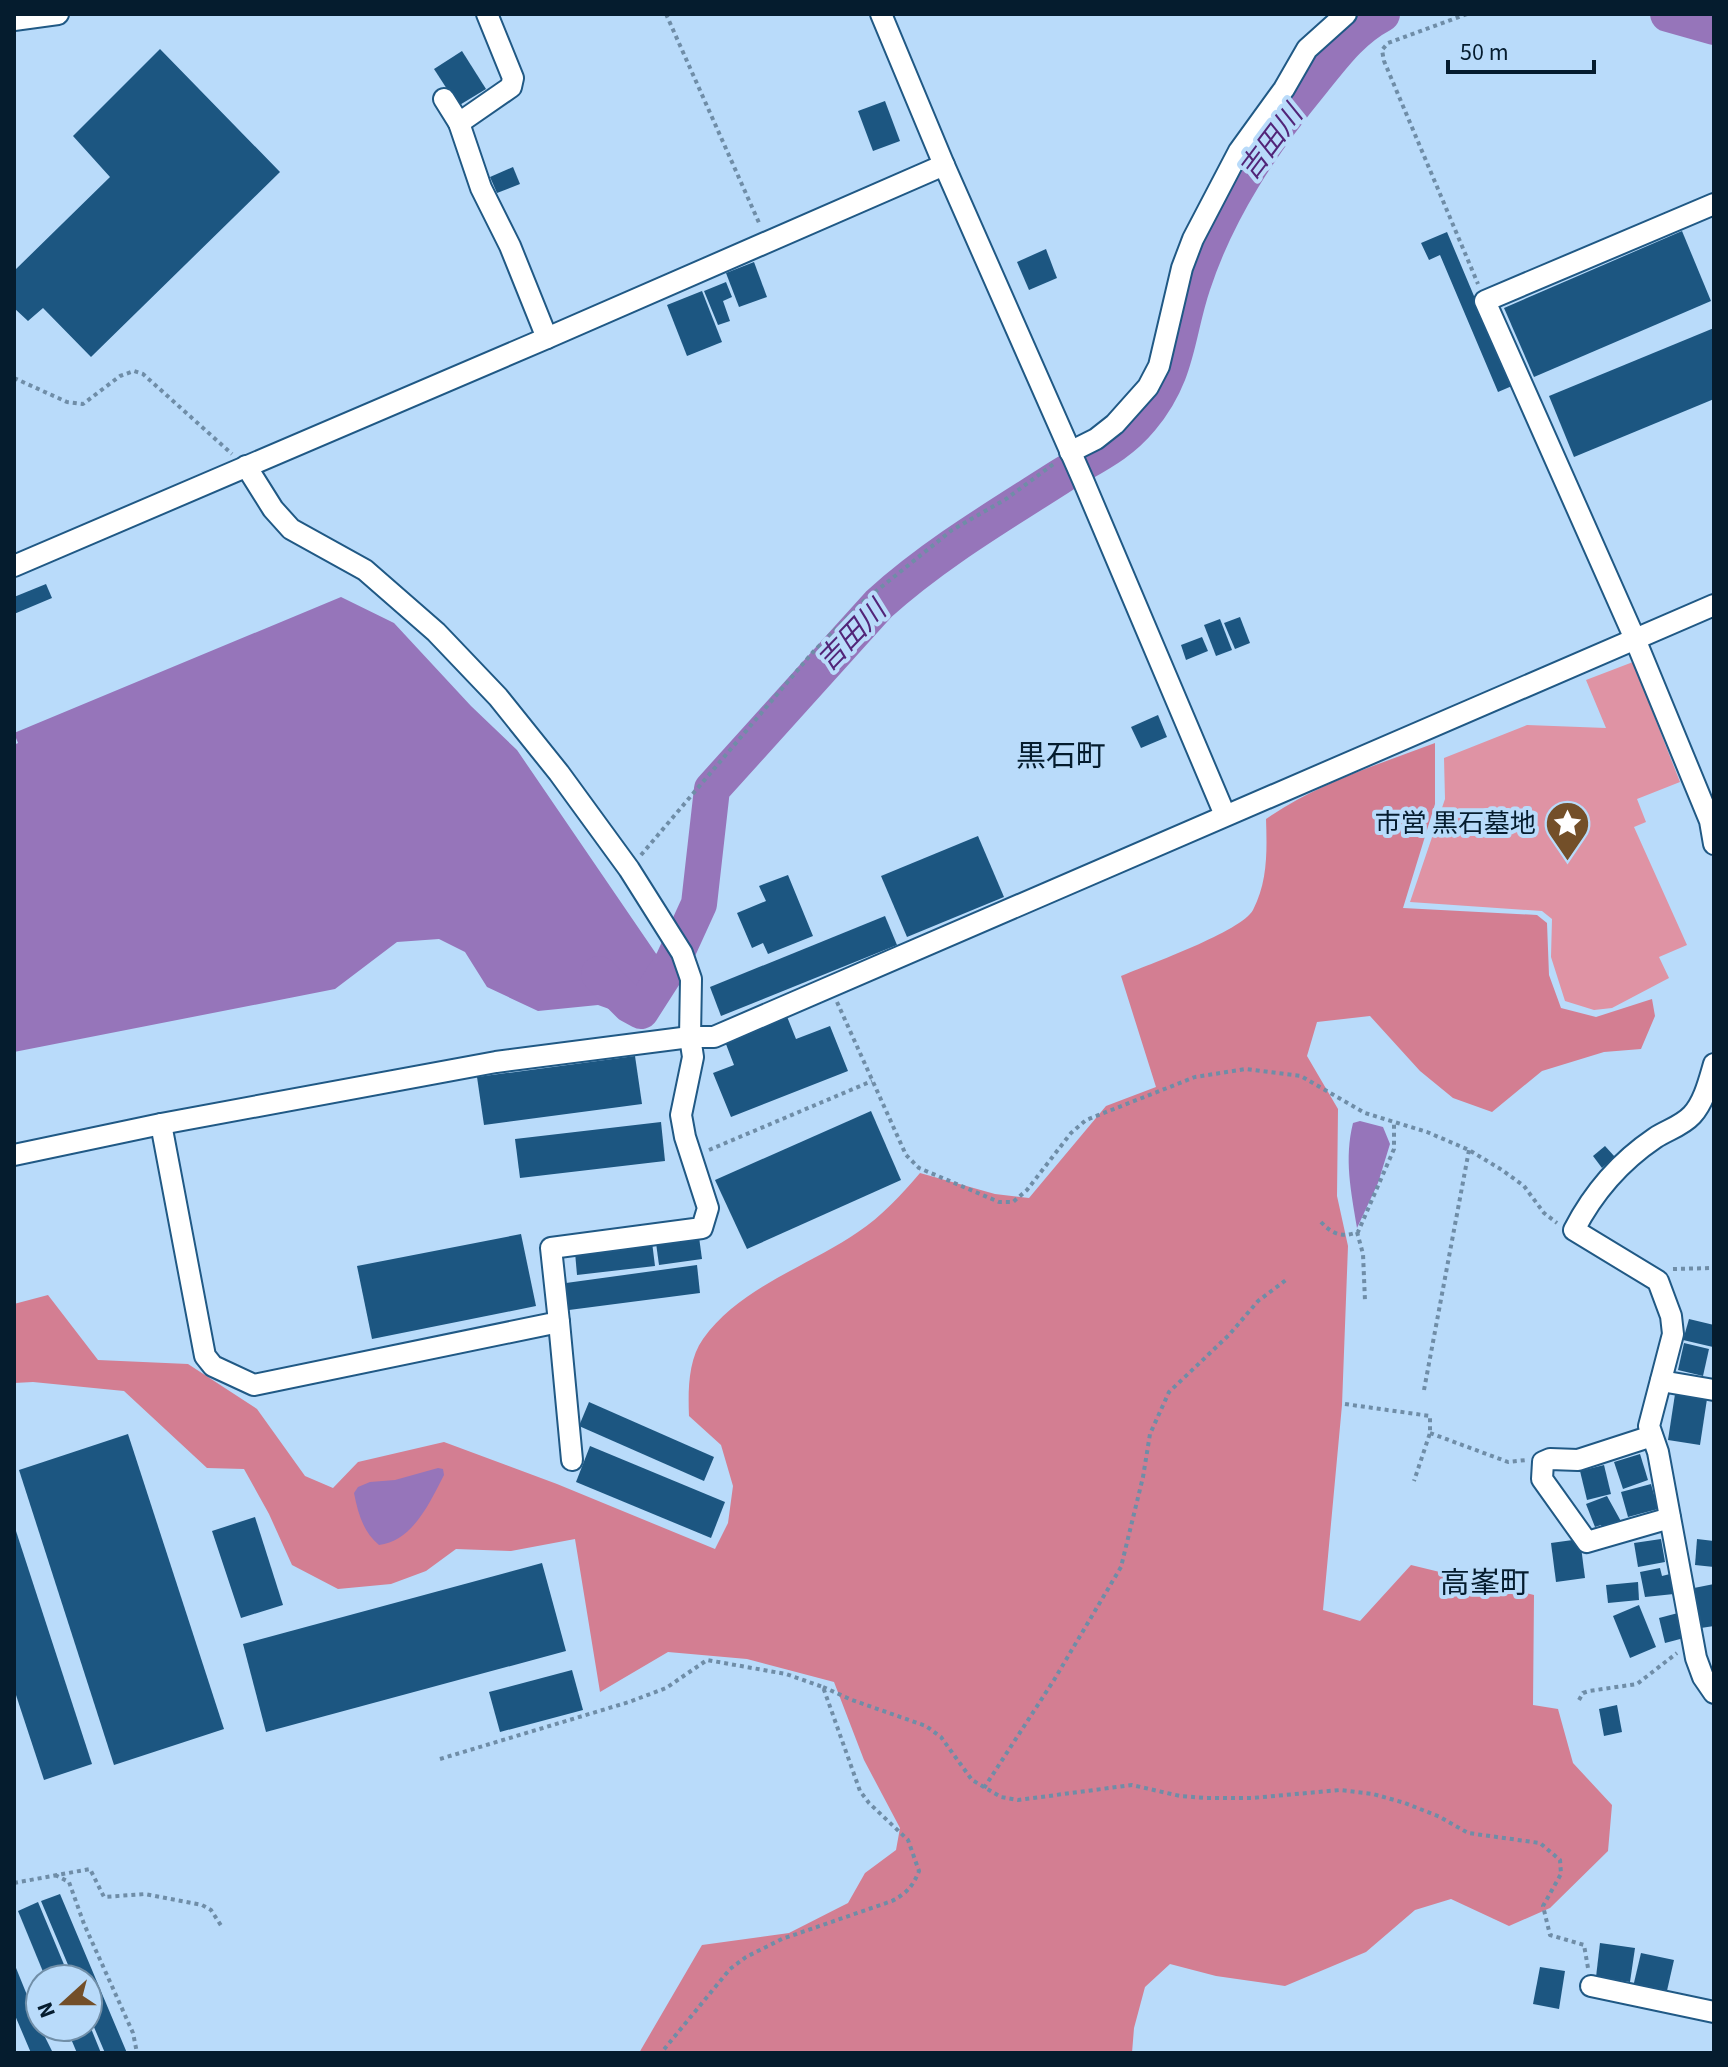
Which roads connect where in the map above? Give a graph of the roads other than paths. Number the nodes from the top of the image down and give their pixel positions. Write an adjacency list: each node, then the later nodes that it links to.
1 (58, 14): 5 (street)
2 (487, 14): 7 (street)
3 (881, 14): 8 (street)
4 (1346, 14): 11 (street)
5 (14, 20)
6 (444, 99): 7 (street)
7 (459, 123): 10 (street)
8 (944, 165): 10 (street); 11 (street)
9 (1714, 204): 15 (street)
10 (547, 338): 12 (street)
11 (1070, 453): 16 (street)
12 (246, 466): 13 (street); 18 (street)
13 (14, 566)
14 (1714, 605): 15 (street)
15 (1635, 639): 16 (street); 17 (street)
16 (1225, 815): 18 (street)
17 (1714, 844)
18 (690, 1037): 20 (street); 22 (street)
19 (1714, 1064): 23 (street)
20 (161, 1124): 21 (street); 22 (street)
21 (14, 1155)
22 (559, 1322): 26 (street)
23 (1661, 1381): 24 (street); 25 (street)
24 (1714, 1390)
25 (1652, 1436): 27 (street); 27 (street)
26 (572, 1460)
27 (1670, 1518): 28 (street)
28 (1714, 1693)
29 (1591, 1986): 30 (street)
30 (1714, 2012)

